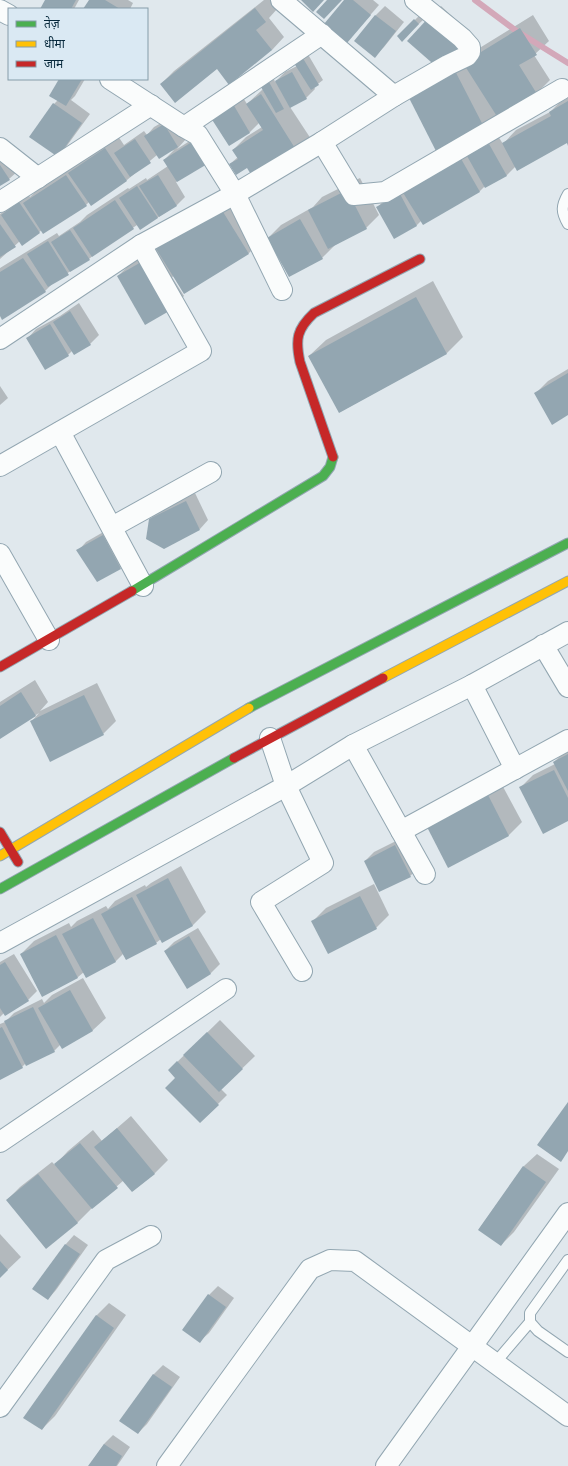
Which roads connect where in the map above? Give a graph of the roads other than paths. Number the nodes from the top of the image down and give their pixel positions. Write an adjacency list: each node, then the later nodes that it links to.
1 (281, 0): 3 (street)
2 (415, 0): 6 (street)
3 (322, 34): 6 (street); 8 (street)
4 (112, 80): 7 (street)
5 (562, 89): 9 (street)
6 (394, 96): 9 (street)
7 (151, 105): 8 (street); 11 (street)
8 (184, 127): 12 (street)
9 (322, 142): 12 (street)
10 (0, 148): 11 (street)
11 (38, 178): 14 (street)
12 (235, 194): 16 (street); 18 (street)
13 (568, 194): 15 (lane)
14 (0, 202)
15 (568, 224)
16 (141, 245): 19 (street); 20 (street)
17 (420, 259): 27 (main road)
18 (282, 290)
19 (0, 339)
20 (60, 432): 21 (street); 23 (street)
21 (0, 466)
22 (210, 472): 23 (street)
23 (112, 527): 27 (street)
24 (568, 544): 41 (main road)
25 (0, 554): 29 (street)
26 (568, 581): 34 (main road)
27 (143, 586): 29 (main road)
28 (568, 632): 30 (street)
29 (49, 640): 31 (main road)
30 (542, 645): 32 (street); 33 (street)
31 (0, 667)
32 (472, 685): 36 (street); 37 (street)
33 (568, 688)
34 (270, 738): 38 (street); 43 (main road)
35 (568, 740): 37 (street)
36 (353, 745): 38 (street); 39 (street)
37 (515, 769): 39 (street)
38 (286, 786): 46 (street); 47 (street)
39 (401, 831): 44 (street)
40 (0, 832): 41 (main road)
41 (10, 850): 42 (main road); 43 (main road)
42 (0, 856)
43 (26, 874): 45 (main road)
44 (425, 874)
45 (0, 889)
46 (0, 943)
47 (302, 971)
48 (226, 989): 49 (street)
49 (1, 1140)
50 (568, 1213): 54 (street)
51 (151, 1236): 57 (street)
52 (568, 1260): 53 (lane)
53 (530, 1322): 55 (lane); 56 (lane)
54 (472, 1346): 56 (street); 59 (street); 60 (street)
55 (568, 1352)
56 (495, 1363): 58 (street)
57 (0, 1407)
58 (568, 1416)
59 (167, 1466)
60 (386, 1466)

